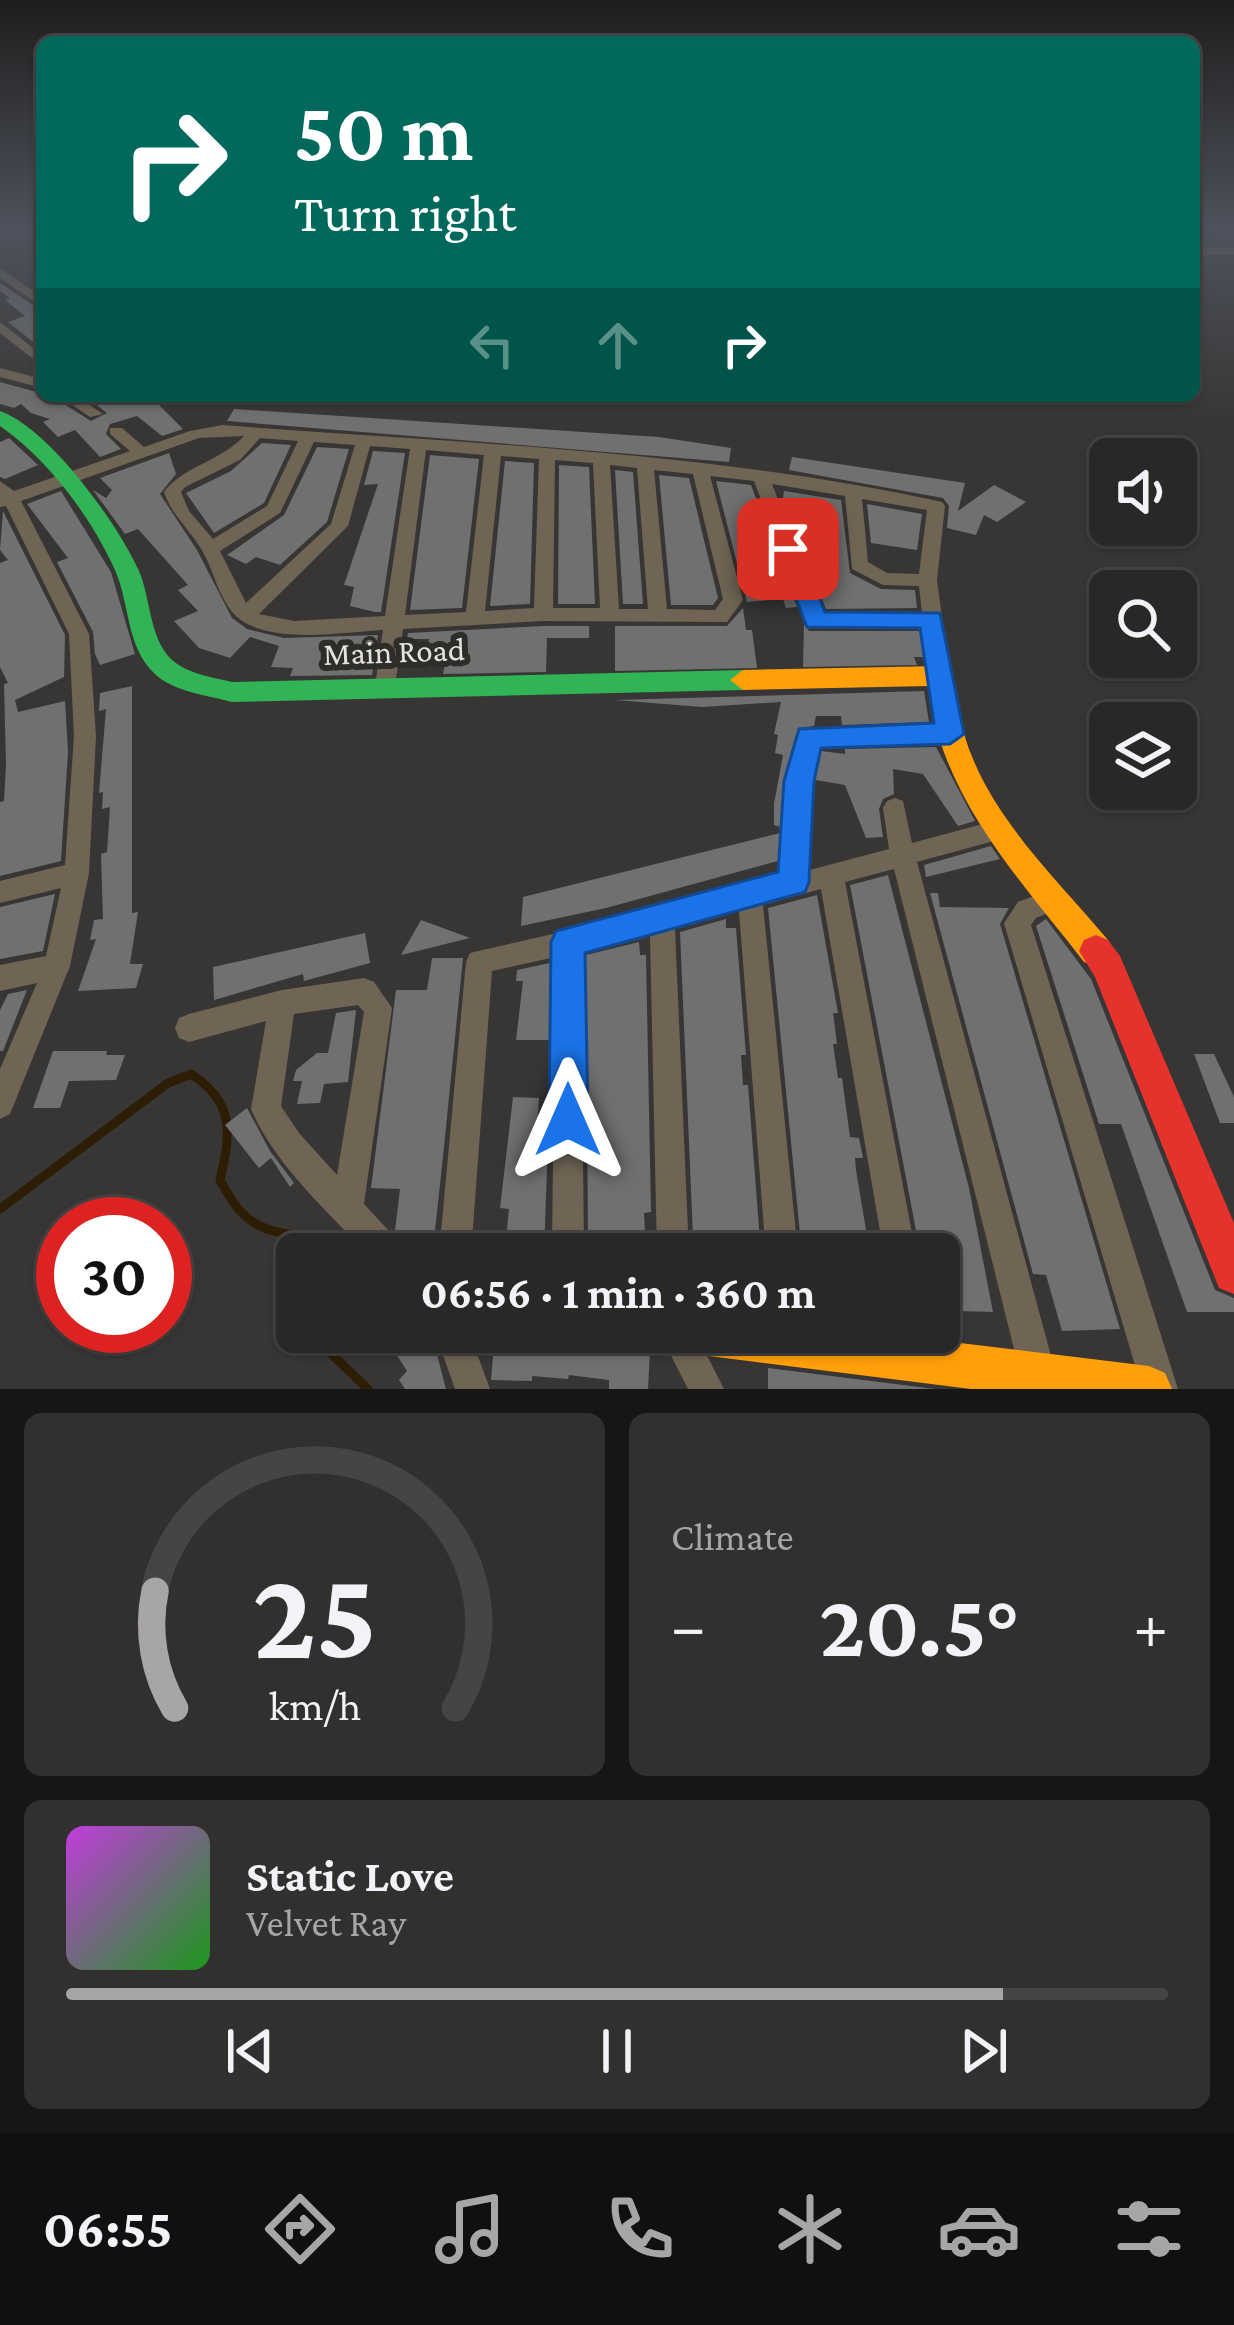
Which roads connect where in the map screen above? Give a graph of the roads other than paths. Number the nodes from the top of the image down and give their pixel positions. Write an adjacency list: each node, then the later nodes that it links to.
1 (0, 326): 2 (street)
2 (36, 357)
3 (0, 372): 4 (street)
4 (36, 381)
5 (0, 417): 18 (street, Main Road)
6 (116, 431): 12 (street)
7 (255, 434): 8 (street); 12 (street); 21 (street)
8 (307, 439): 9 (street); 21 (street)
9 (364, 441): 10 (street); 25 (street)
10 (419, 443): 11 (street); 29 (street)
11 (493, 451): 13 (street); 27 (street)
12 (141, 452): 18 (street)
13 (547, 454): 14 (street); 23 (street)
14 (601, 459): 15 (street); 24 (street)
15 (645, 464): 16 (street); 26 (street)
16 (700, 469): 17 (street); 26 (street)
17 (761, 477): 19 (street); 28 (street)
18 (68, 478): 20 (street); 31 (street, Main Road)
19 (853, 491): 22 (street); 22 (street)
20 (4, 495): 36 (street)
21 (210, 549): 25 (street)
22 (928, 580): 28 (street)
23 (544, 614): 24 (street); 27 (street)
24 (610, 614): 26 (street)
25 (246, 615): 29 (street)
26 (658, 617)
27 (475, 618): 29 (street)
28 (931, 619): 30 (street)
29 (390, 625): 31 (street)
30 (940, 676): 31 (street, Main Road); 32 (street)
31 (385, 686)
32 (950, 734): 34 (street); 38 (street)
33 (895, 808): 35 (street)
34 (1001, 829): 35 (street); 41 (street)
35 (902, 853): 37 (street); 61 (street)
36 (76, 873): 39 (street); 44 (street)
37 (831, 873): 38 (street); 56 (street)
38 (793, 882): 40 (street)
39 (0, 892)
40 (750, 896): 42 (street); 55 (street)
41 (1055, 899): 57 (street); 65 (street)
42 (662, 921): 43 (street); 54 (street)
43 (568, 942): 52 (street); 53 (street)
44 (57, 966): 45 (street); 48 (street)
45 (0, 977)
46 (282, 1003): 47 (street); 50 (street); 50 (street)
47 (189, 1028)
48 (9, 1072): 49 (street)
49 (0, 1104)
50 (348, 1206): 51 (street)
51 (371, 1233)
52 (456, 1233)
53 (568, 1233)
54 (672, 1233)
55 (780, 1233)
56 (896, 1233)
57 (1234, 1273)
58 (460, 1353): 62 (street)
59 (687, 1353): 63 (street)
60 (939, 1353): 61 (street)
61 (1042, 1384): 64 (street)
62 (472, 1385)
63 (707, 1389)
64 (1149, 1389)
65 (1160, 1389)

